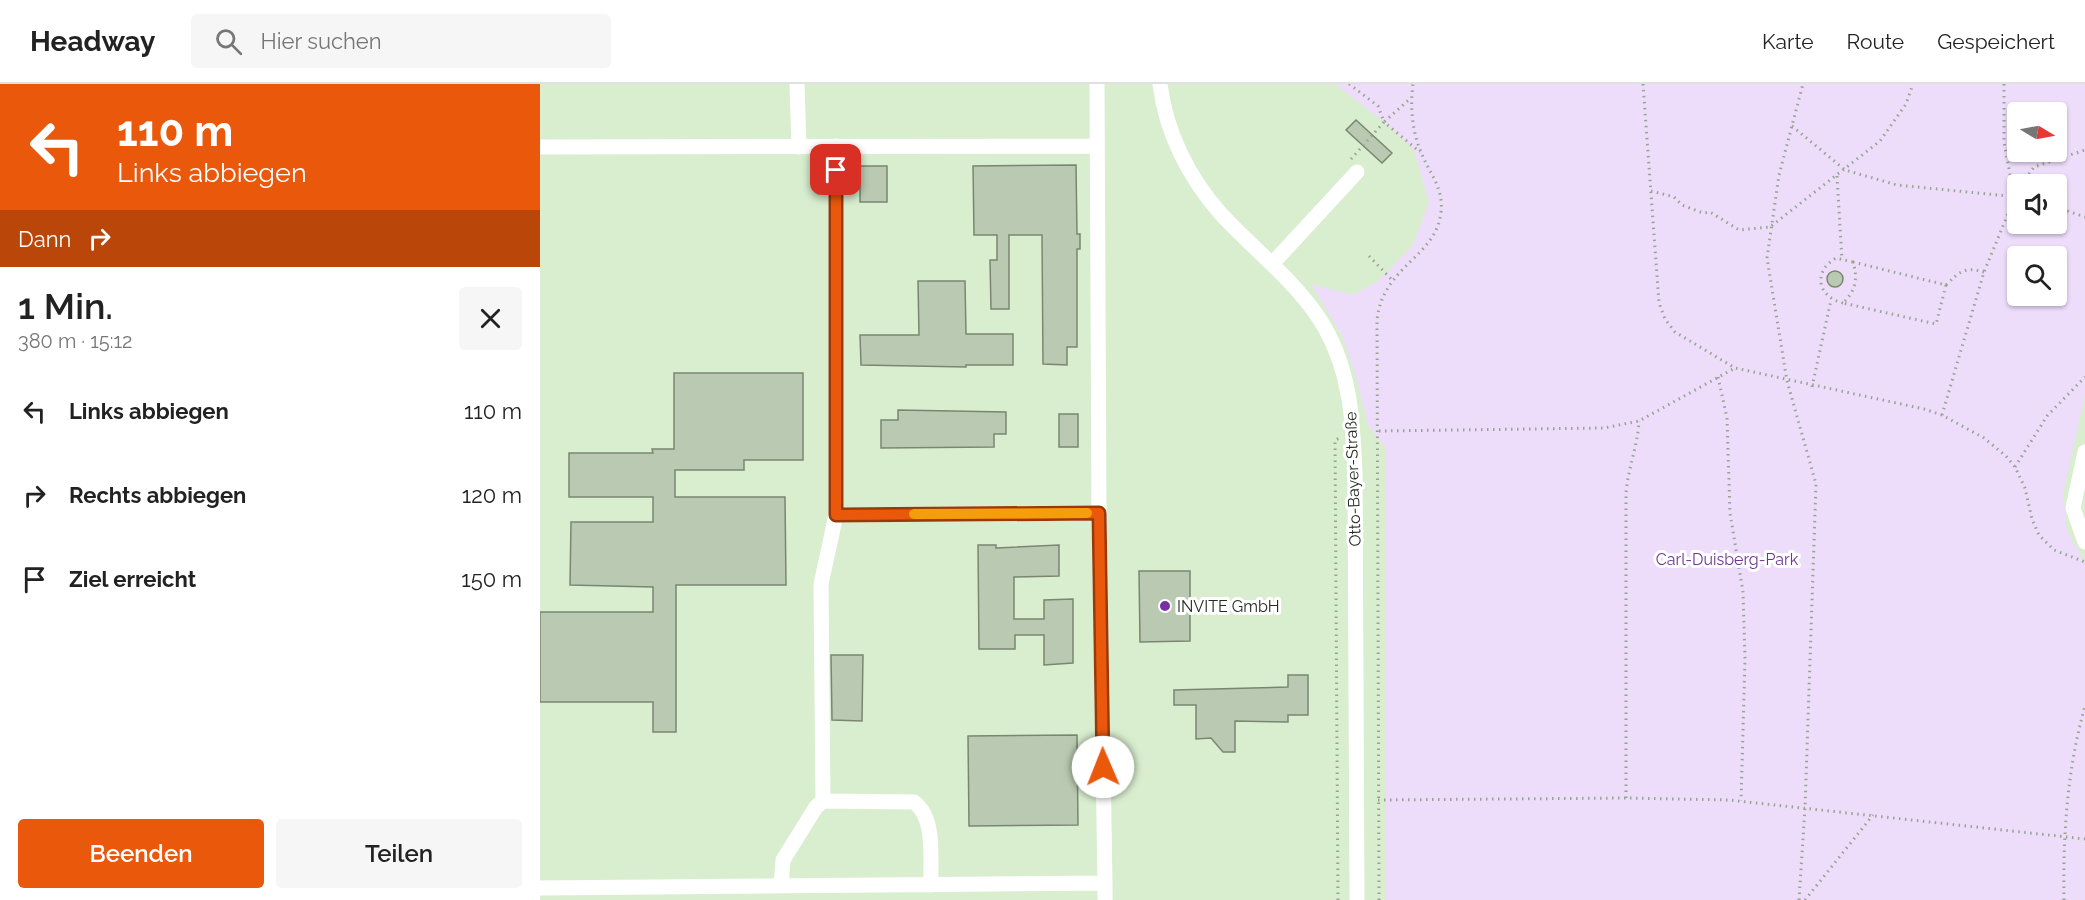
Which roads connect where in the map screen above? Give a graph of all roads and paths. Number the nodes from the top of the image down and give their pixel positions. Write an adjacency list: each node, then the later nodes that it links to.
1 (797, 84): 16 (street)
2 (1097, 84): 14 (street)
3 (1160, 84): 33 (street, Otto-Bayer-Straße)
4 (1349, 84): 11 (path)
5 (1413, 84): 10 (path)
6 (1643, 84): 24 (path)
7 (1803, 84): 12 (path)
8 (1913, 84): 20 (path)
9 (2004, 84): 21 (path)
10 (1411, 98): 11 (path); 18 (path)
11 (1384, 122): 18 (path); 19 (path)
12 (1792, 126): 20 (path); 29 (path)
13 (836, 146): 14 (street); 16 (street); 51 (street)
14 (1096, 146): 50 (street)
15 (540, 147): 16 (street)
16 (799, 147)
17 (2085, 150): 22 (path)
18 (1421, 152): 35 (path)
19 (1353, 167): 33 (street)
20 (1845, 170): 23 (path); 25 (path)
21 (2011, 174)
22 (2029, 174)
23 (1837, 176): 29 (path); 31 (path)
24 (1651, 190): 29 (path); 39 (path)
25 (2007, 196)
26 (2067, 211): 28 (path)
27 (2007, 216): 34 (path)
28 (2085, 217)
29 (1770, 227): 42 (path)
30 (1369, 256): 35 (path)
31 (1842, 260): 32 (path); 37 (path)
32 (1853, 262): 36 (path); 38 (path)
33 (1272, 264): 47 (street, Otto-Bayer-Straße)
34 (1984, 272): 36 (path); 44 (path)
35 (1392, 280): 46 (path)
36 (1946, 285): 38 (path)
37 (1831, 300): 38 (path); 43 (path)
38 (1843, 303)
39 (1735, 368): 40 (path); 42 (path)
40 (1718, 377): 45 (path); 58 (path)
41 (2085, 377): 49 (path)
42 (1787, 381): 43 (path); 59 (path)
43 (1812, 387): 44 (path)
44 (1942, 416): 49 (path)
45 (1639, 421): 46 (path); 55 (path)
46 (1379, 430): 56 (path)
47 (1353, 432): 68 (path); 69 (street, Otto-Bayer-Straße)
48 (2085, 452): 52 (street)
49 (2015, 467): 53 (path)
50 (1099, 513): 51 (street); 63 (street)
51 (836, 515): 57 (street)
52 (2085, 542)
53 (2085, 562)
54 (2085, 706): 61 (path)
55 (1626, 798): 56 (path); 58 (path)
56 (1378, 800): 70 (path)
57 (823, 801): 64 (street); 65 (street)
58 (1741, 801): 59 (path)
59 (1805, 808): 60 (path); 71 (path)
60 (1873, 815): 61 (path); 72 (path)
61 (2063, 836): 62 (path); 73 (path)
62 (2085, 839)
63 (1105, 883): 64 (street); 67 (street)
64 (931, 885): 65 (street)
65 (781, 886): 66 (street)
66 (540, 888)
67 (1105, 900)
68 (1338, 900)
69 (1357, 900)
70 (1379, 900)
71 (1799, 900)
72 (1805, 900)
73 (2064, 900)

